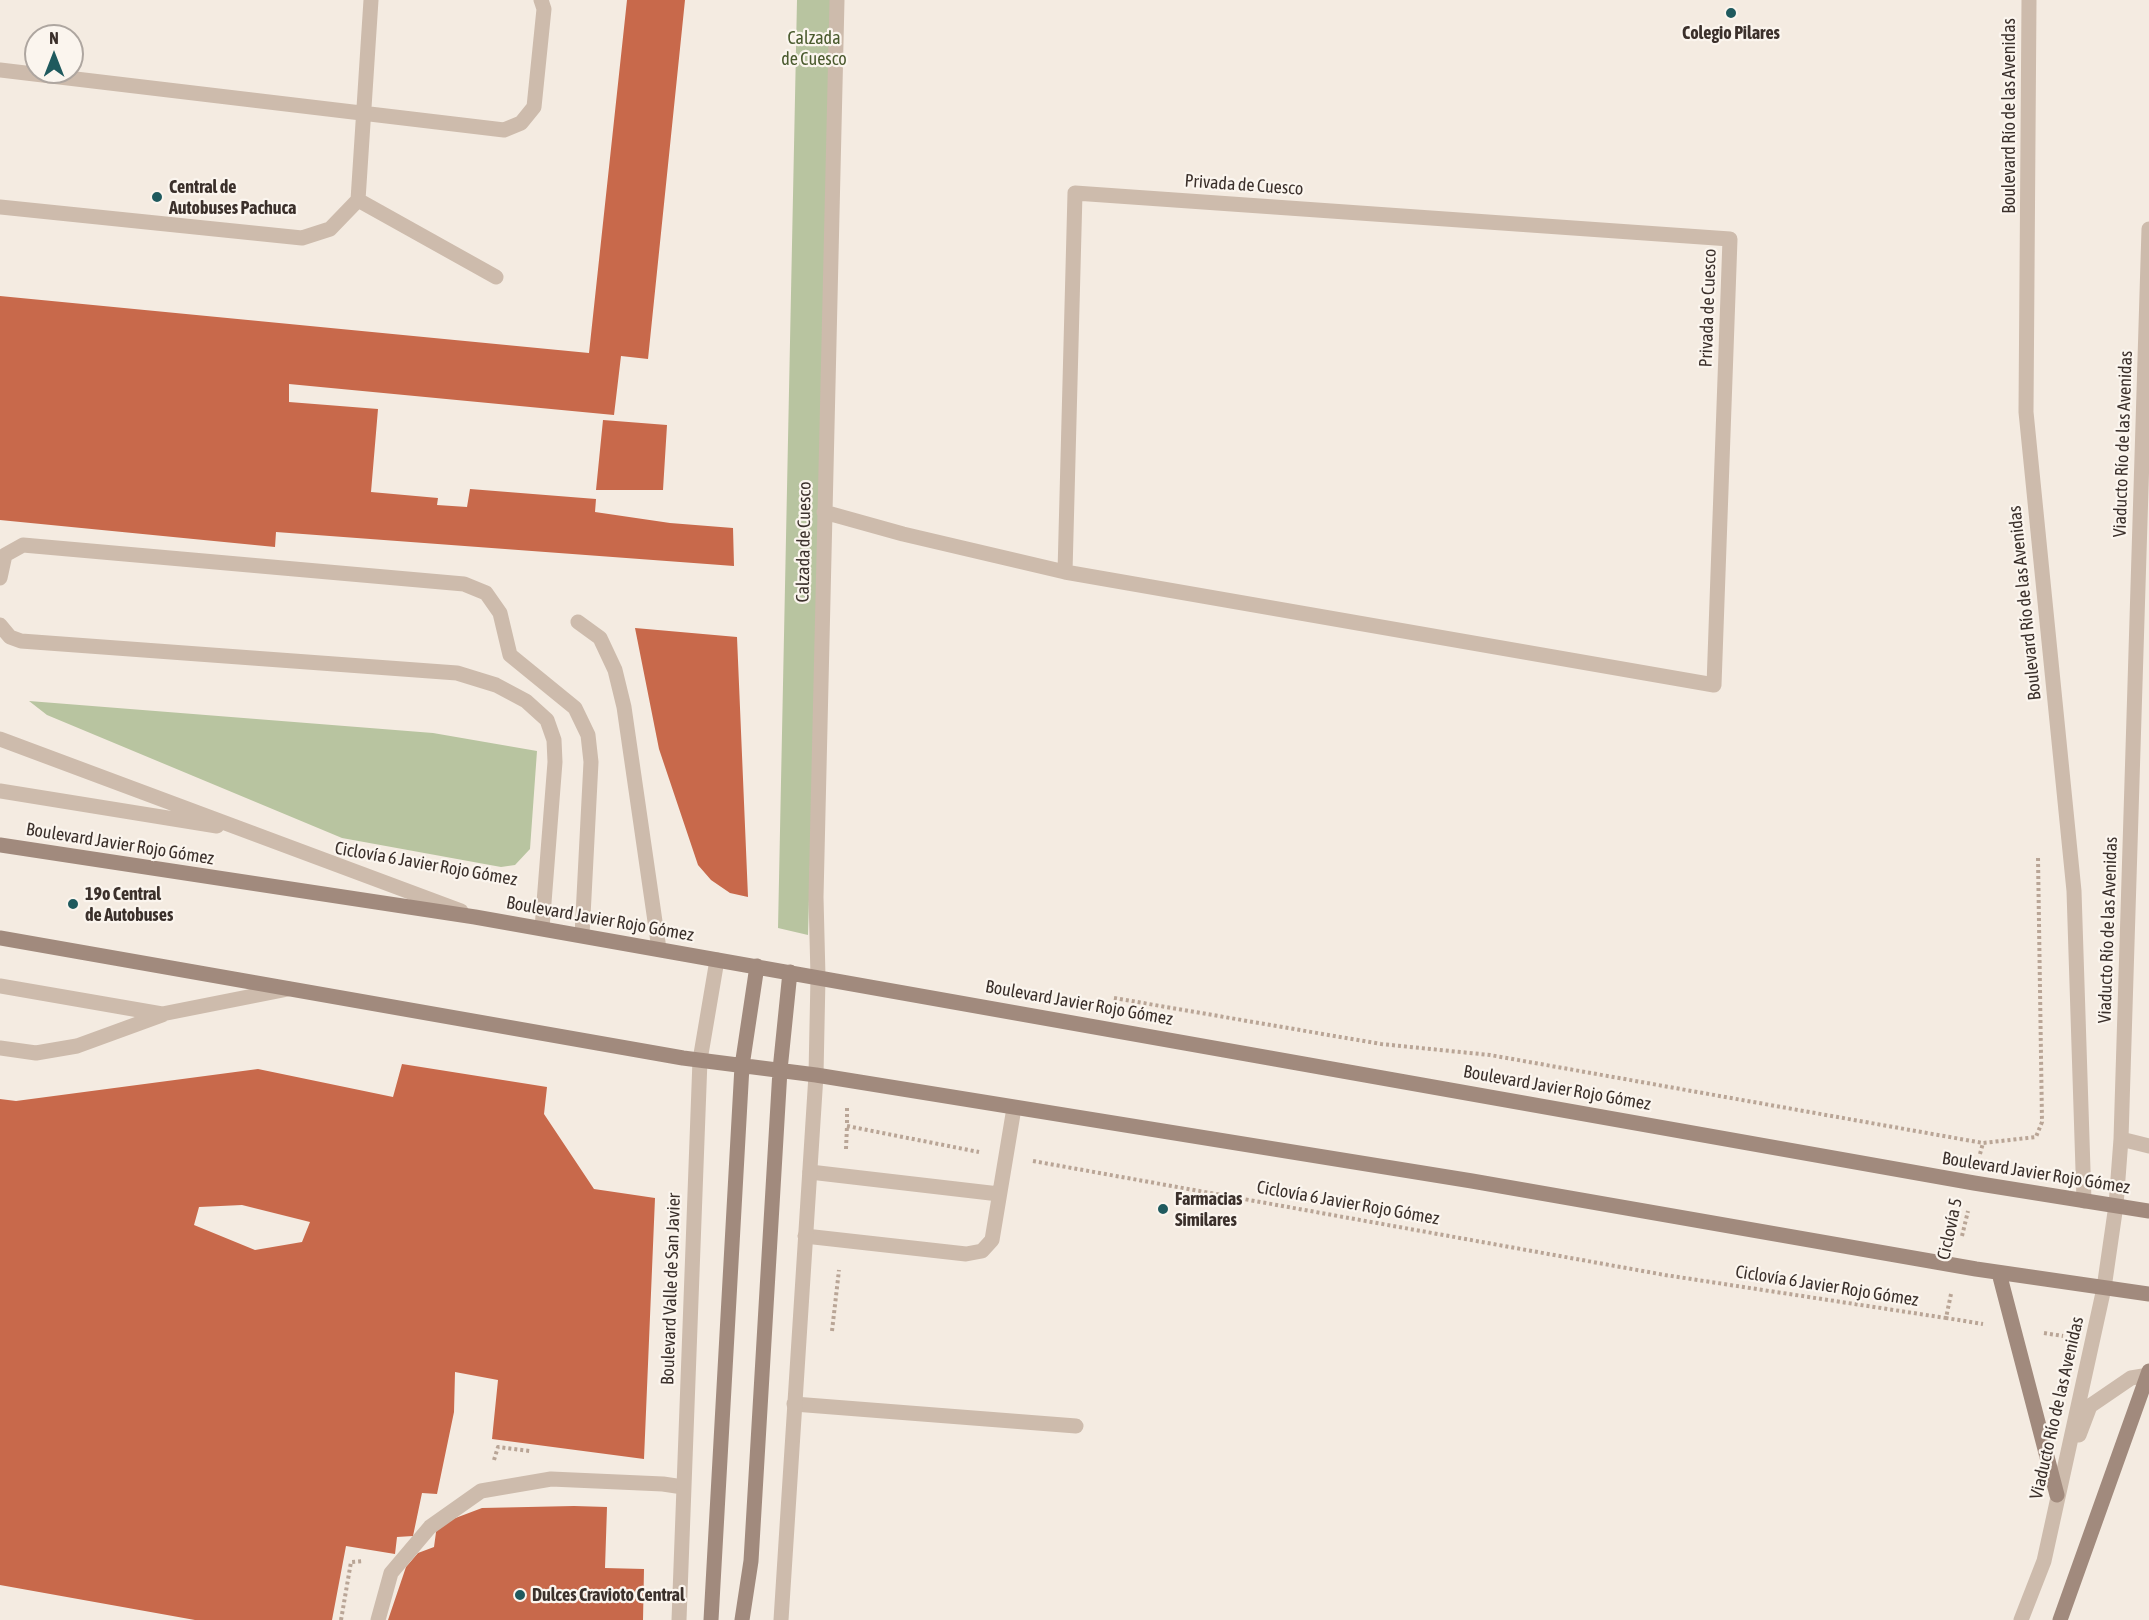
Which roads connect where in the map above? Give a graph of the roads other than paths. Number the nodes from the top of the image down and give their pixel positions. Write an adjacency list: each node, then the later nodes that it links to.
1 (371, 0): 6 (street)
2 (540, 0): 6 (street)
3 (837, 0): 11 (street, Calzada de Cuesco)
4 (2030, 0): 42 (street, Boulevard Río de las Avenidas)
5 (0, 69): 6 (street)
6 (364, 113): 7 (street)
7 (358, 200): 8 (street); 10 (street)
8 (0, 207)
9 (2149, 230): 38 (street, Viaducto Río de las Avenidas)
10 (496, 277)
11 (824, 512): 12 (street, Privada de Cuesco); 28 (street, Calzada de Cuesco)
12 (1065, 572): 12 (street, Privada de Cuesco)
13 (0, 578): 22 (street)
14 (578, 622): 24 (street)
15 (0, 625): 21 (street)
16 (0, 739): 18 (street)
17 (0, 790): 18 (street)
18 (252, 832): 20 (street)
19 (0, 845): 20 (main road, Boulevard Javier Rojo Gómez)
20 (475, 917): 21 (main road, Boulevard Javier Rojo Gómez)
21 (542, 928): 22 (main road, Boulevard Javier Rojo Gómez)
22 (582, 935): 24 (main road, Boulevard Javier Rojo Gómez)
23 (0, 938): 30 (main road)
24 (659, 949): 25 (main road, Boulevard Javier Rojo Gómez)
25 (717, 960): 26 (main road, Boulevard Javier Rojo Gómez); 33 (street, Boulevard Valle de San Javier)
26 (757, 966): 27 (main road, Boulevard Javier Rojo Gómez); 34 (main road)
27 (790, 972): 28 (main road, Boulevard Javier Rojo Gómez); 35 (main road)
28 (818, 977): 36 (street); 42 (main road, Boulevard Javier Rojo Gómez)
29 (0, 986): 31 (street)
30 (288, 989): 31 (street); 33 (main road)
31 (162, 1014): 32 (street)
32 (0, 1048)
33 (700, 1060): 34 (main road); 53 (street, Boulevard Valle de San Javier)
34 (742, 1066): 35 (main road); 57 (main road)
35 (780, 1070): 36 (main road); 58 (main road)
36 (816, 1075): 37 (main road); 40 (street)
37 (1014, 1108): 41 (street); 46 (main road)
38 (2121, 1139): 39 (street); 43 (street, Viaducto Río de las Avenidas)
39 (2149, 1146)
40 (810, 1172): 41 (street); 45 (street)
41 (999, 1194): 45 (street)
42 (2084, 1201): 43 (main road, Boulevard Javier Rojo Gómez)
43 (2116, 1205): 44 (main road, Boulevard Javier Rojo Gómez); 47 (street, Viaducto Río de las Avenidas)
44 (2149, 1211)
45 (805, 1236): 51 (street)
46 (1999, 1272): 47 (main road); 54 (main road)
47 (2104, 1288): 48 (main road); 54 (street, Viaducto Río de las Avenidas)
48 (2149, 1293)
49 (2149, 1369): 61 (main road, bridge)
50 (2149, 1375): 54 (street)
51 (794, 1404): 52 (street); 59 (street)
52 (1076, 1426)
53 (683, 1487): 55 (street); 56 (street, Boulevard Valle de San Javier)
54 (2057, 1495): 60 (street, Viaducto Río de las Avenidas)
55 (378, 1620)
56 (680, 1620)
57 (711, 1620)
58 (742, 1620)
59 (781, 1620)
60 (2021, 1620)
61 (2060, 1620)

